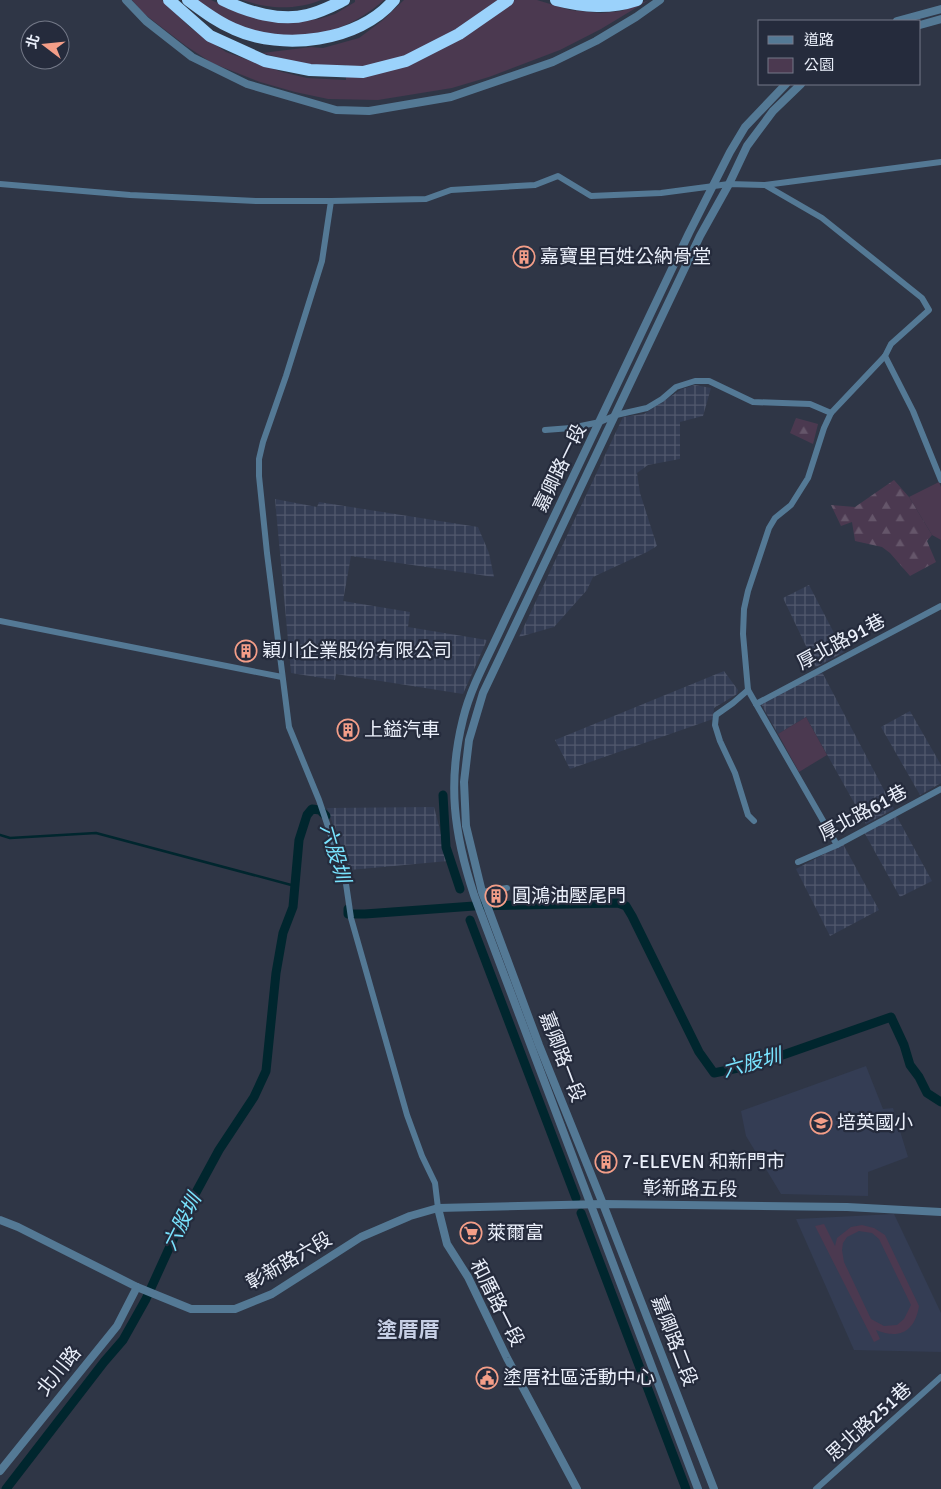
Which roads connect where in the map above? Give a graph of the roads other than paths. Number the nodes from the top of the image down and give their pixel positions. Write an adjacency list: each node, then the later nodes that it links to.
1 (126, 0): 10 (street)
2 (170, 0): 7 (highway)
3 (188, 0): 6 (highway)
4 (223, 0): 5 (highway)
5 (344, 0)
6 (394, 0)
7 (508, 0)
8 (556, 0): 9 (highway)
9 (637, 0)
10 (660, 0)
11 (941, 9): 13 (street)
12 (941, 19): 14 (street)
13 (901, 20)
14 (921, 25)
15 (785, 85): 21 (street, 嘉卿路一段)
16 (800, 85): 19 (street, 嘉卿路一段)
17 (941, 162): 20 (street)
18 (0, 184): 22 (street)
19 (729, 184): 20 (street); 21 (street); 25 (street, 嘉卿路一段)
20 (765, 185): 23 (street)
21 (713, 186): 22 (street); 26 (street, 嘉卿路一段)
22 (332, 201): 31 (street)
23 (885, 356): 24 (street); 28 (street)
24 (831, 413): 25 (street); 32 (street)
25 (616, 415): 26 (street); 39 (street, 嘉卿路一段)
26 (600, 422): 27 (street); 41 (street, 嘉卿路一段)
27 (545, 430)
28 (941, 480)
29 (941, 606): 33 (street, 厚北路91巷)
30 (0, 621): 31 (street)
31 (282, 677): 42 (street)
32 (748, 690): 33 (street); 35 (street)
33 (756, 704): 36 (street)
34 (941, 789): 36 (street, 厚北路61巷)
35 (754, 821)
36 (836, 845): 37 (street, 厚北路61巷)
37 (798, 862)
38 (507, 888): 39 (street)
39 (482, 892): 40 (street, 嘉卿路一段)
40 (603, 1204): 41 (street, 彰新路五段); 43 (street, 彰新路五段); 50 (street, 嘉卿路二段)
41 (591, 1205): 42 (street, 彰新路五段); 49 (street, 嘉卿路二段)
42 (438, 1208): 45 (street, 彰新路六段); 48 (street, 和厝路一段)
43 (941, 1212)
44 (0, 1220): 45 (street)
45 (137, 1287): 47 (street, 北川路)
46 (941, 1377): 51 (street, 思北路251巷)
47 (0, 1471)
48 (577, 1489)
49 (698, 1489)
50 (714, 1489)
51 (816, 1489)

